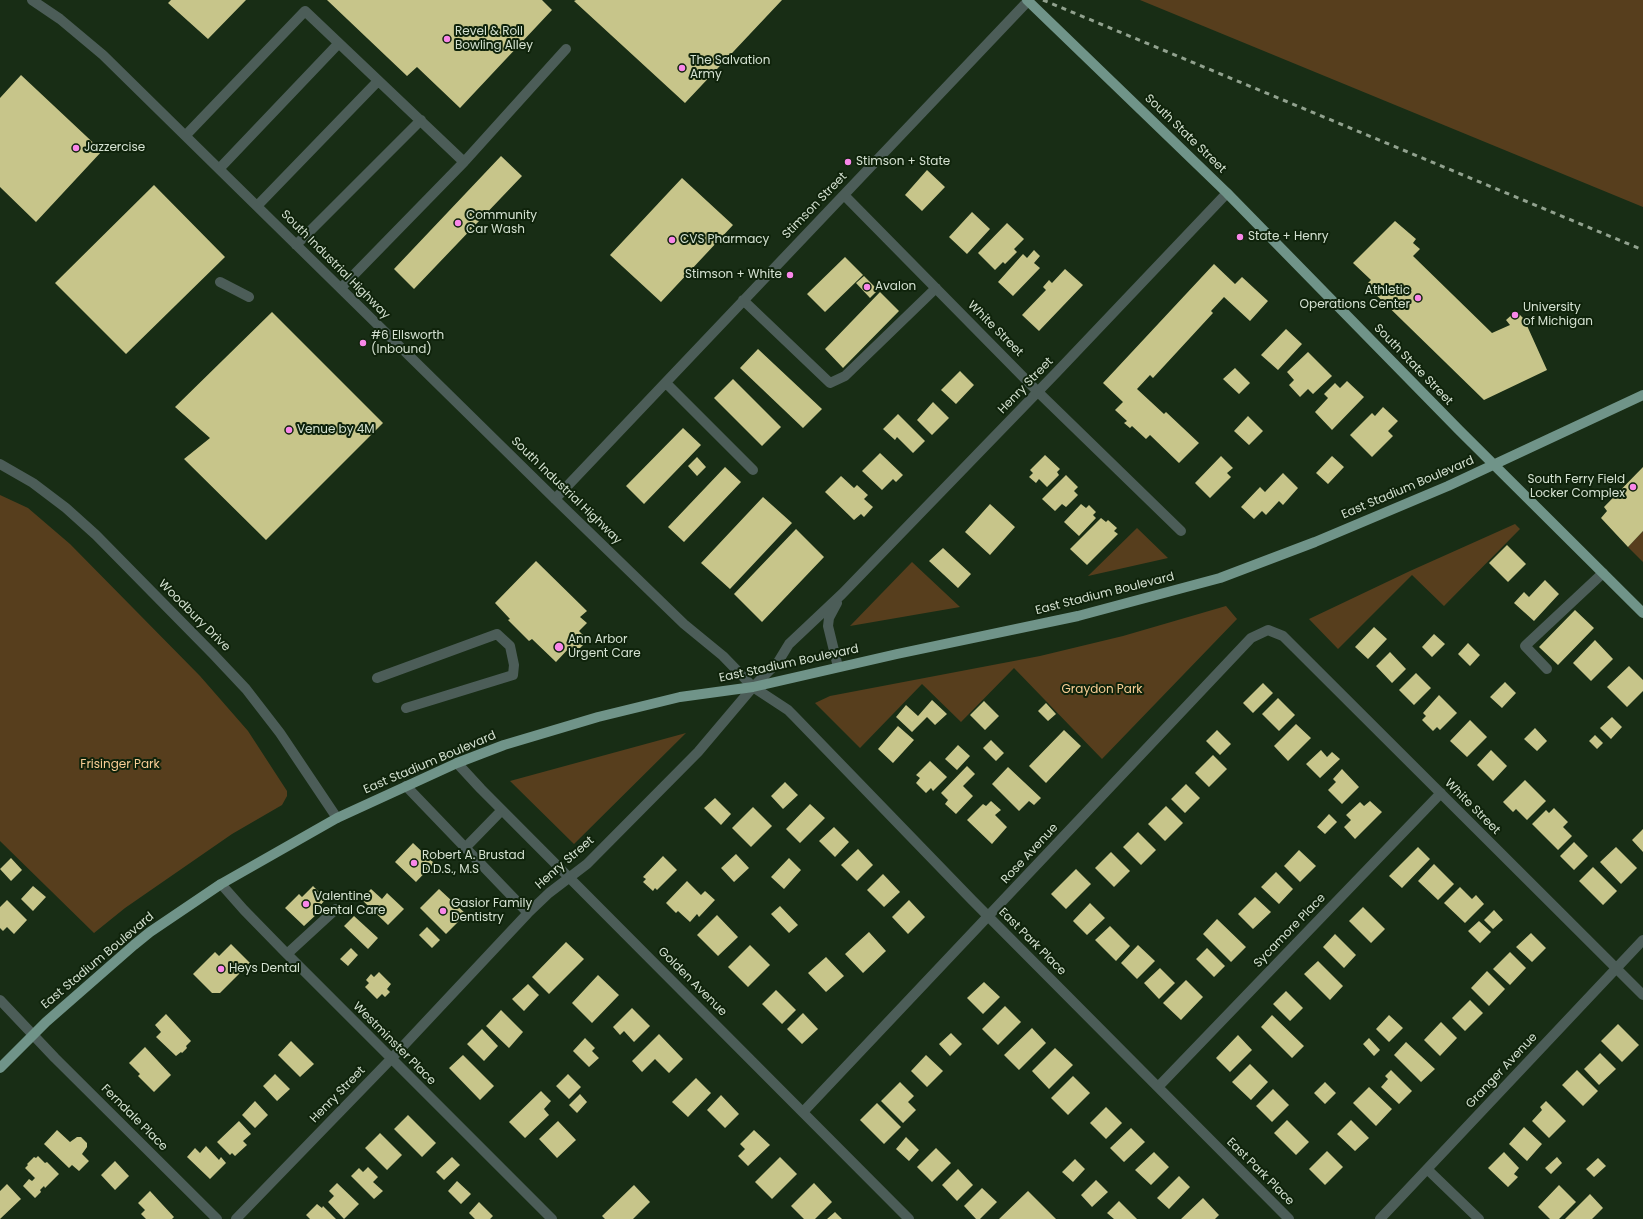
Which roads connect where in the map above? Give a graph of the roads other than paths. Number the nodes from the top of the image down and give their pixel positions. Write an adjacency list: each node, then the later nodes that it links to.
1 (32, 0): 7 (street, South Industrial Highway)
2 (1028, 0): 10 (main road, South State Street); 11 (street, Stimson Street)
3 (339, 43): 5 (street); 7 (street); 9 (street)
4 (566, 49): 8 (street)
5 (378, 81): 6 (street); 12 (street)
6 (420, 120): 8 (street); 13 (street)
7 (186, 135): 9 (street, South Industrial Highway)
8 (464, 162): 15 (street)
9 (219, 169): 12 (street, South Industrial Highway)
10 (1227, 194): 20 (street, Henry Street); 26 (main road, South State Street)
11 (844, 195): 16 (street, White Street); 18 (street, Stimson Street)
12 (257, 206): 13 (street, South Industrial Highway)
13 (296, 245): 15 (street, South Industrial Highway)
14 (220, 282): 17 (street)
15 (340, 288): 24 (street, South Industrial Highway)
16 (936, 288): 18 (street); 20 (street, White Street)
17 (249, 297)
18 (743, 300): 19 (street, Stimson Street)
19 (666, 383): 23 (street); 24 (street, Stimson Street)
20 (1038, 392): 25 (street, White Street); 27 (street, Henry Street)
21 (1643, 394): 30 (main road, East Stadium Boulevard)
22 (0, 464): 39 (street, Woodbury Drive)
23 (753, 470)
24 (555, 499): 33 (street, South Industrial Highway)
25 (1180, 531)
26 (1603, 573): 28 (main road, South State Street); 31 (street)
27 (842, 594): 30 (street, Henry Street); 33 (street, Henry Street)
28 (1643, 614)
29 (1283, 636): 37 (street, White Street); 45 (street, Rose Avenue)
30 (838, 667): 33 (main road, East Stadium Boulevard)
31 (1547, 669)
32 (377, 678): 34 (street)
33 (753, 687): 35 (main road, East Stadium Boulevard); 41 (street, Henry Street); 45 (street, East Park Place)
34 (406, 708)
35 (458, 763): 36 (main road, East Stadium Boulevard); 38 (street, Golden Avenue)
36 (406, 786): 39 (main road, East Stadium Boulevard); 40 (street)
37 (1440, 793): 48 (street, White Street); 54 (street, Sycamore Place)
38 (502, 810): 40 (street); 41 (street, Golden Avenue)
39 (337, 818): 42 (main road, East Stadium Boulevard)
40 (465, 848): 44 (street)
41 (570, 878): 44 (street, Henry Street); 55 (street, Golden Avenue)
42 (221, 884): 47 (street, Westminster Place); 51 (main road, East Stadium Boulevard)
43 (336, 910): 47 (street)
44 (528, 913): 52 (street, Henry Street)
45 (989, 917): 54 (street, East Park Place); 55 (street, Rose Avenue)
46 (1643, 940): 48 (street, Granger Avenue)
47 (287, 954): 52 (street, Westminster Place)
48 (1616, 968): 49 (street, White Street); 56 (street, Granger Avenue)
49 (1643, 995)
50 (0, 1000): 51 (street, Ferndale Place)
51 (33, 1034): 53 (main road, East Stadium Boulevard); 57 (street, Ferndale Place)
52 (391, 1059): 58 (street, Henry Street); 59 (street, Westminster Place)
53 (0, 1068)
54 (1158, 1087): 61 (street, East Park Place)
55 (803, 1112): 60 (street, Golden Avenue)
56 (1427, 1169): 62 (street, Granger Avenue); 63 (street)
57 (217, 1219)
58 (236, 1219)
59 (552, 1219)
60 (909, 1219)
61 (1289, 1219)
62 (1380, 1219)
63 (1479, 1219)

